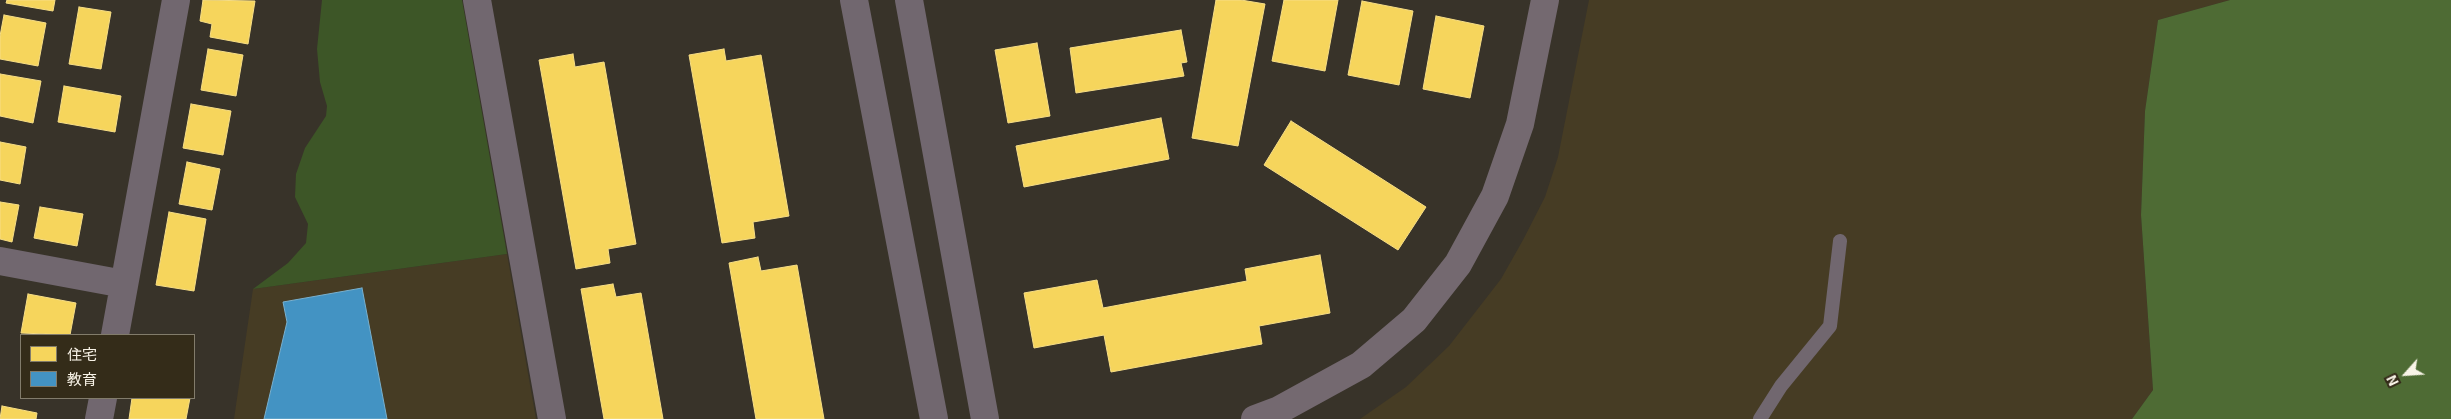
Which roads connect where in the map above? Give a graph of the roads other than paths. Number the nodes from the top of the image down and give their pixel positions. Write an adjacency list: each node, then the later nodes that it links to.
1 (176, 0): 8 (street)
2 (477, 0): 12 (street)
3 (854, 0): 13 (street)
4 (909, 0): 14 (street)
5 (1545, 0): 15 (street)
6 (1840, 241): 16 (lane)
7 (0, 260): 8 (street)
8 (124, 284): 9 (street)
9 (115, 334)
10 (103, 399): 11 (street)
11 (99, 419)
12 (552, 419)
13 (934, 419)
14 (985, 419)
15 (1255, 419)
16 (1760, 419)

